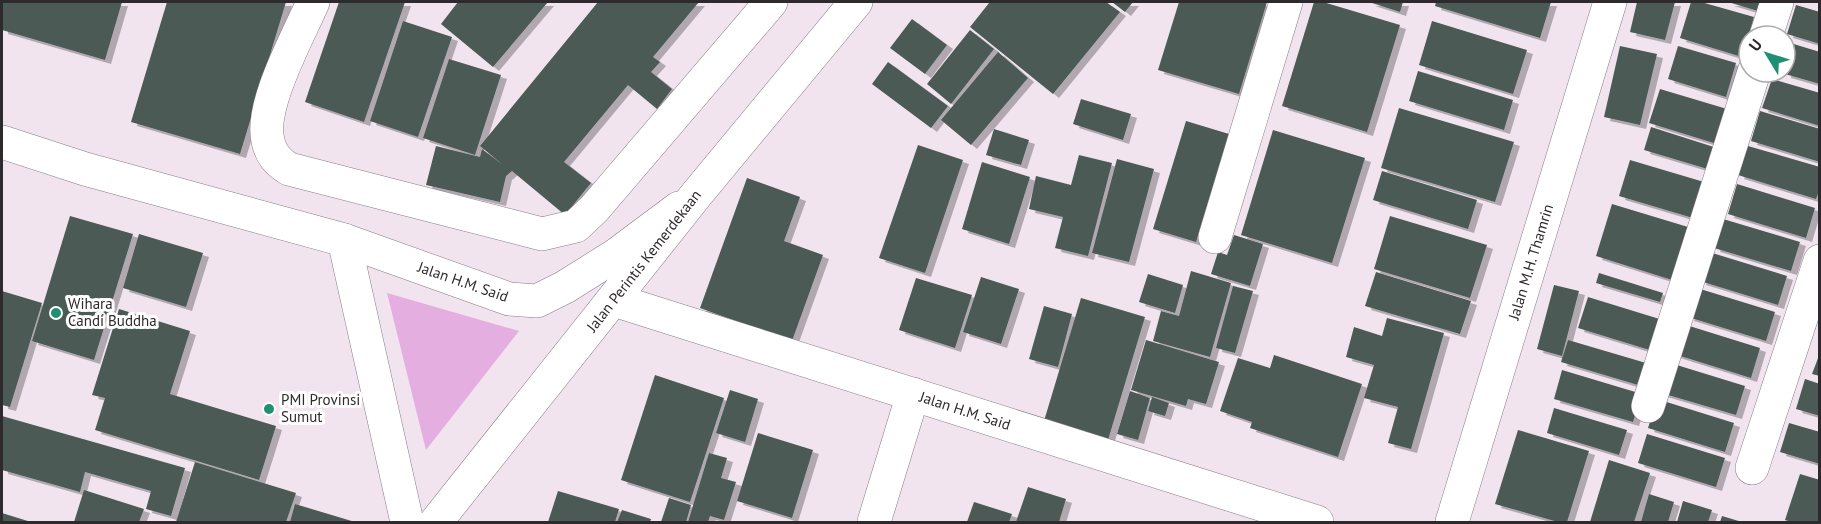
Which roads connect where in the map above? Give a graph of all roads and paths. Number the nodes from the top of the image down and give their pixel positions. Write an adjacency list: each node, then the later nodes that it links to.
1 (313, 2): 2 (street)
2 (771, 2)
3 (856, 2): 10 (street, Jalan Perintis Kemerdekaan)
4 (1286, 2): 11 (street)
5 (1610, 2): 22 (street, Jalan M.H. Thamrin)
6 (1776, 2): 7 (street)
7 (1770, 24)
8 (1750, 84): 16 (street)
9 (2, 142): 12 (street, Jalan H.M. Said)
10 (696, 195): 12 (street, Jalan H.M. Said); 14 (street, Jalan Perintis Kemerdekaan)
11 (1215, 237)
12 (345, 240): 18 (street)
13 (1820, 261): 17 (street)
14 (614, 300): 15 (street, Jalan H.M. Said); 19 (street, Jalan Perintis Kemerdekaan)
15 (913, 394): 20 (street); 21 (street, Jalan H.M. Said)
16 (1648, 406)
17 (1752, 468)
18 (407, 522)
19 (436, 522)
20 (874, 522)
21 (1317, 522)
22 (1452, 522)

